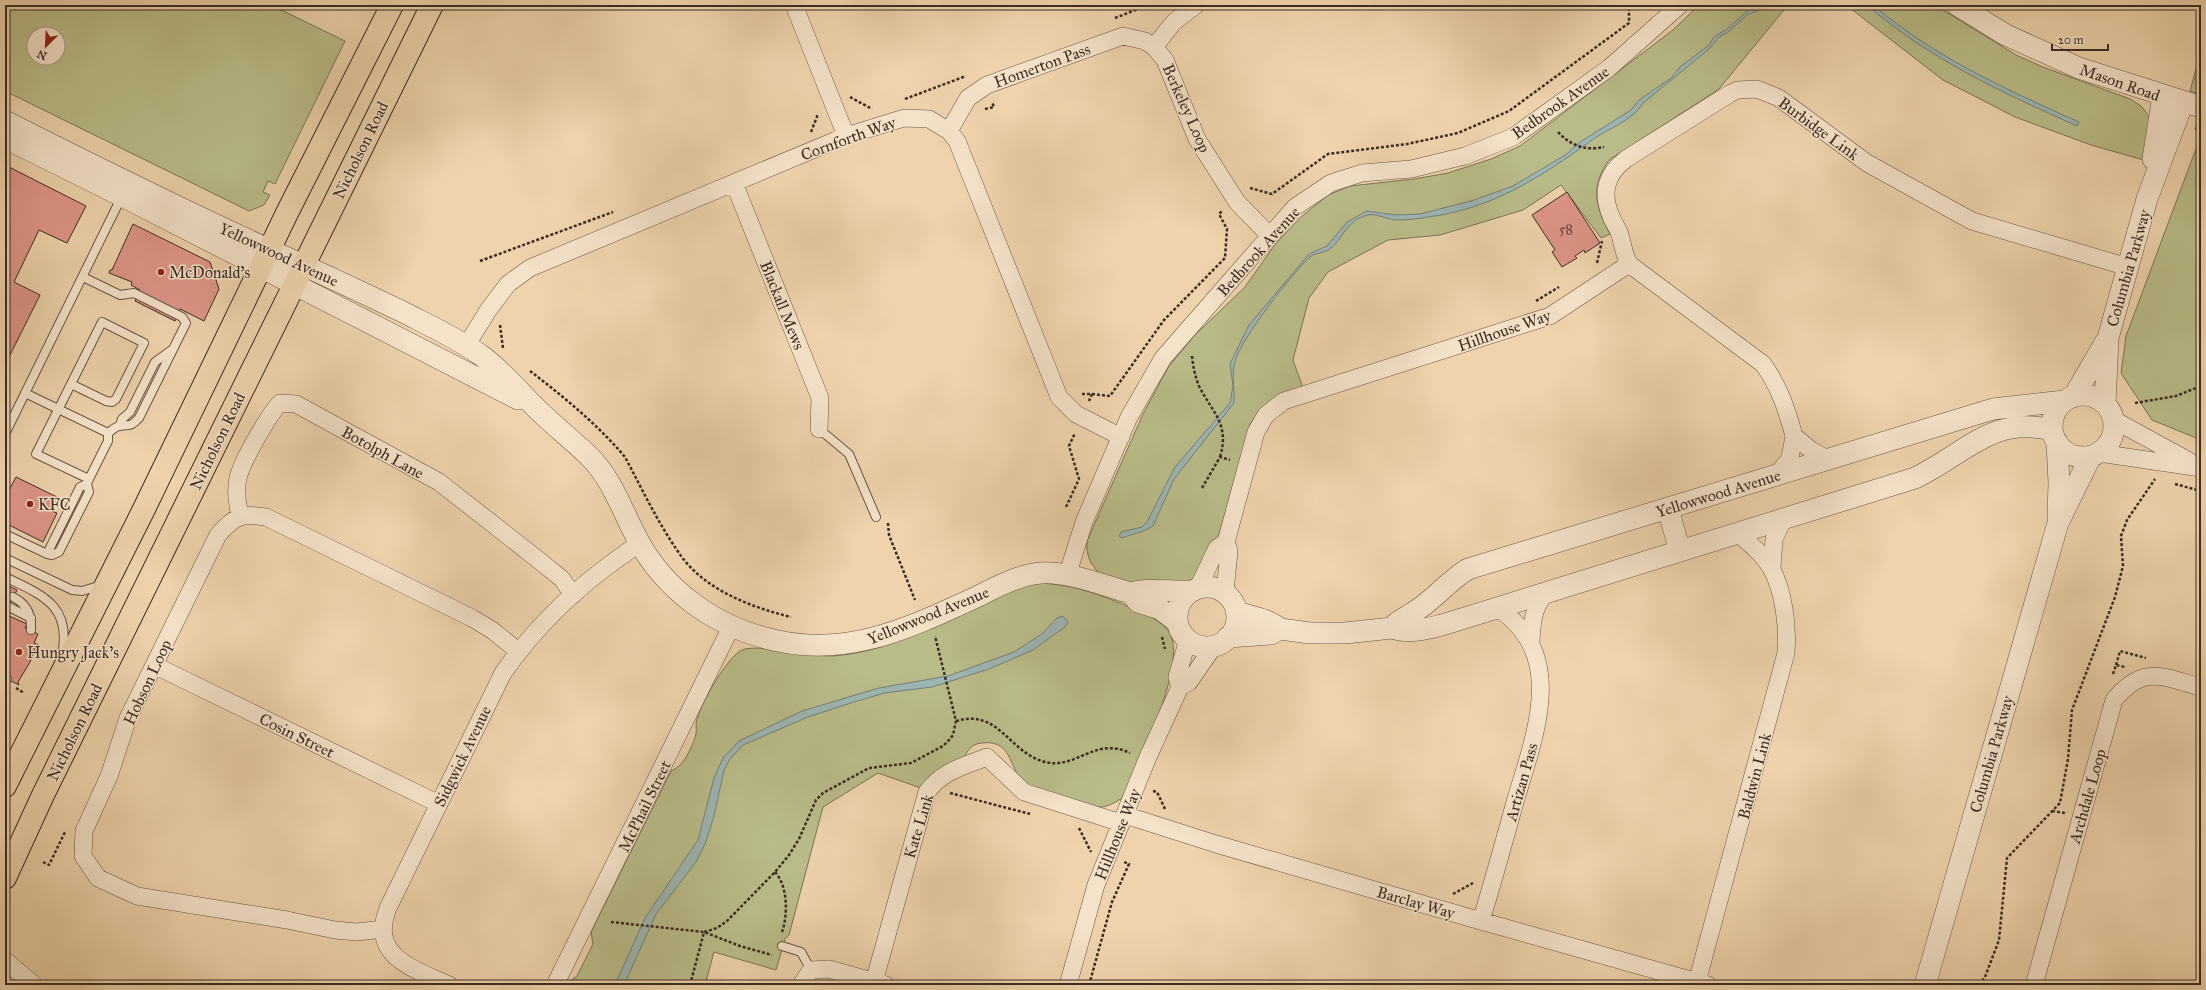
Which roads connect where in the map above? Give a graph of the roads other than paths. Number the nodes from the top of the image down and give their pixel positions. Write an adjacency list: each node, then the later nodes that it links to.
1 (392, 5): 16 (main road)
2 (432, 5): 18 (main road, Nicholson Road)
3 (794, 5): 11 (street)
4 (1196, 5): 7 (street, Berkeley Loop)
5 (1957, 5): 8 (street, Mason Road)
6 (1672, 8): 15 (street, Bedbrook Avenue)
7 (1154, 47): 10 (street, Homerton Pass); 15 (street, Berkeley Loop)
8 (2182, 102): 19 (street, Columbia Parkway)
9 (5, 120): 16 (street, Yellowwood Avenue)
10 (949, 131): 11 (street, Cornforth Way); 33 (street, Cornforth Way)
11 (846, 136): 13 (street, Cornforth Way)
12 (5, 138): 14 (street, Yellowwood Avenue)
13 (734, 183): 23 (street, Cornforth Way); 30 (street, Blackall Mews)
14 (122, 196): 16 (street, Yellowwood Avenue); 20 (lane)
15 (1270, 236): 33 (street, Bedbrook Avenue)
16 (265, 259): 18 (street, Yellowwood Avenue); 21 (street, Yellowwood Avenue); 55 (main road)
17 (1629, 264): 19 (street, Burbidge Link); 34 (street); 48 (street, Hillhouse Way)
18 (303, 265): 21 (main road, Nicholson Road); 23 (street, Yellowwood Avenue)
19 (2128, 267): 22 (street, Columbia Parkway)
20 (83, 277): 25 (lane); 31 (lane)
21 (294, 284): 28 (street, Yellowwood Avenue); 82 (main road, Nicholson Road)
22 (2108, 338): 26 (street, Columbia Parkway); 29 (street, Columbia Parkway)
23 (466, 346): 28 (street, Yellowwood Avenue)
24 (71, 384): 24 (lane); 27 (lane)
25 (25, 393): 27 (lane); 32 (lane)
26 (2069, 399): 29 (street); 35 (street); 37 (street, Yellowwood Avenue)
27 (59, 409): 31 (lane); 40 (lane)
28 (538, 410): 49 (street, Yellowwood Avenue)
29 (2109, 412): 36 (street); 38 (street)
30 (819, 429): 42 (lane)
31 (108, 433): 40 (lane)
32 (5, 434)
33 (1120, 436): 53 (street, Bedbrook Avenue)
34 (1794, 436): 37 (street); 39 (street)
35 (2054, 436): 36 (street); 44 (street); 45 (street, Columbia Parkway)
36 (2095, 455): 38 (street); 45 (street, Columbia Parkway)
37 (1829, 460): 39 (street, Yellowwood Avenue)
38 (2200, 467)
39 (1777, 475): 41 (street, Yellowwood Avenue)
40 (88, 482): 47 (lane)
41 (1668, 509): 50 (street); 68 (street, Yellowwood Avenue)
42 (875, 514)
43 (240, 515): 60 (street, Botolph Lane); 74 (street); 75 (street, Hobson Loop)
44 (1784, 518): 46 (street); 52 (street, Baldwin Link)
45 (2058, 523): 95 (street, Columbia Parkway)
46 (1737, 533): 50 (street); 52 (street, Baldwin Link)
47 (5, 534)
48 (1226, 542): 56 (street, Hillhouse Way); 57 (street, Hillhouse Way)
49 (640, 543): 60 (street, Sidgwick Avenue); 67 (street, Yellowwood Avenue)
50 (1680, 551): 59 (street)
51 (5, 558): 55 (lane)
52 (1772, 568): 88 (street, Baldwin Link)
53 (1067, 576): 58 (street, Yellowwood Avenue); 67 (street, Yellowwood Avenue)
54 (5, 577): 76 (lane)
55 (107, 582): 76 (main road)
56 (1194, 590): 57 (street); 58 (street, Yellowwood Avenue); 66 (street)
57 (1225, 592): 64 (street)
58 (1131, 593): 66 (street, Yellowwood Avenue)
59 (1545, 594): 63 (street); 72 (street, Artizan Pass)
60 (573, 595): 74 (street, Sidgwick Avenue)
61 (13, 597): 65 (lane)
62 (9, 607): 65 (lane)
63 (1497, 608): 68 (street); 72 (street, Artizan Pass)
64 (1236, 611): 69 (street); 73 (street)
65 (31, 618): 70 (lane)
66 (1177, 622): 71 (street)
67 (731, 627): 92 (street, McPhail Street)
68 (1392, 628): 69 (street)
69 (1280, 629): 73 (street)
70 (31, 630)
71 (1188, 640): 73 (street); 77 (street, Hillhouse Way)
72 (1531, 641): 83 (street, Artizan Pass)
73 (1221, 642): 77 (street, Hillhouse Way)
74 (518, 651): 80 (street, Sidgwick Avenue)
75 (154, 666): 80 (street, Cosin Street); 84 (street, Hobson Loop)
76 (56, 685): 79 (main road)
77 (1180, 687): 81 (street, Hillhouse Way)
78 (2201, 687): 96 (street, Archdale Loop)
79 (5, 786)
80 (439, 804): 84 (street, Sidgwick Avenue)
81 (1123, 819): 83 (street, Barclay Way); 89 (street, Kate Link); 94 (street, Hillhouse Way)
82 (5, 878)
83 (1481, 921): 88 (street, Barclay Way)
84 (383, 929): 91 (street)
85 (781, 942): 87 (lane)
86 (5, 960): 90 (street)
87 (811, 970): 89 (street); 93 (street)
88 (1702, 983)
89 (880, 984)
90 (34, 985)
91 (449, 985)
92 (555, 985)
93 (801, 985)
94 (1068, 985)
95 (1925, 985)
96 (2034, 985)

